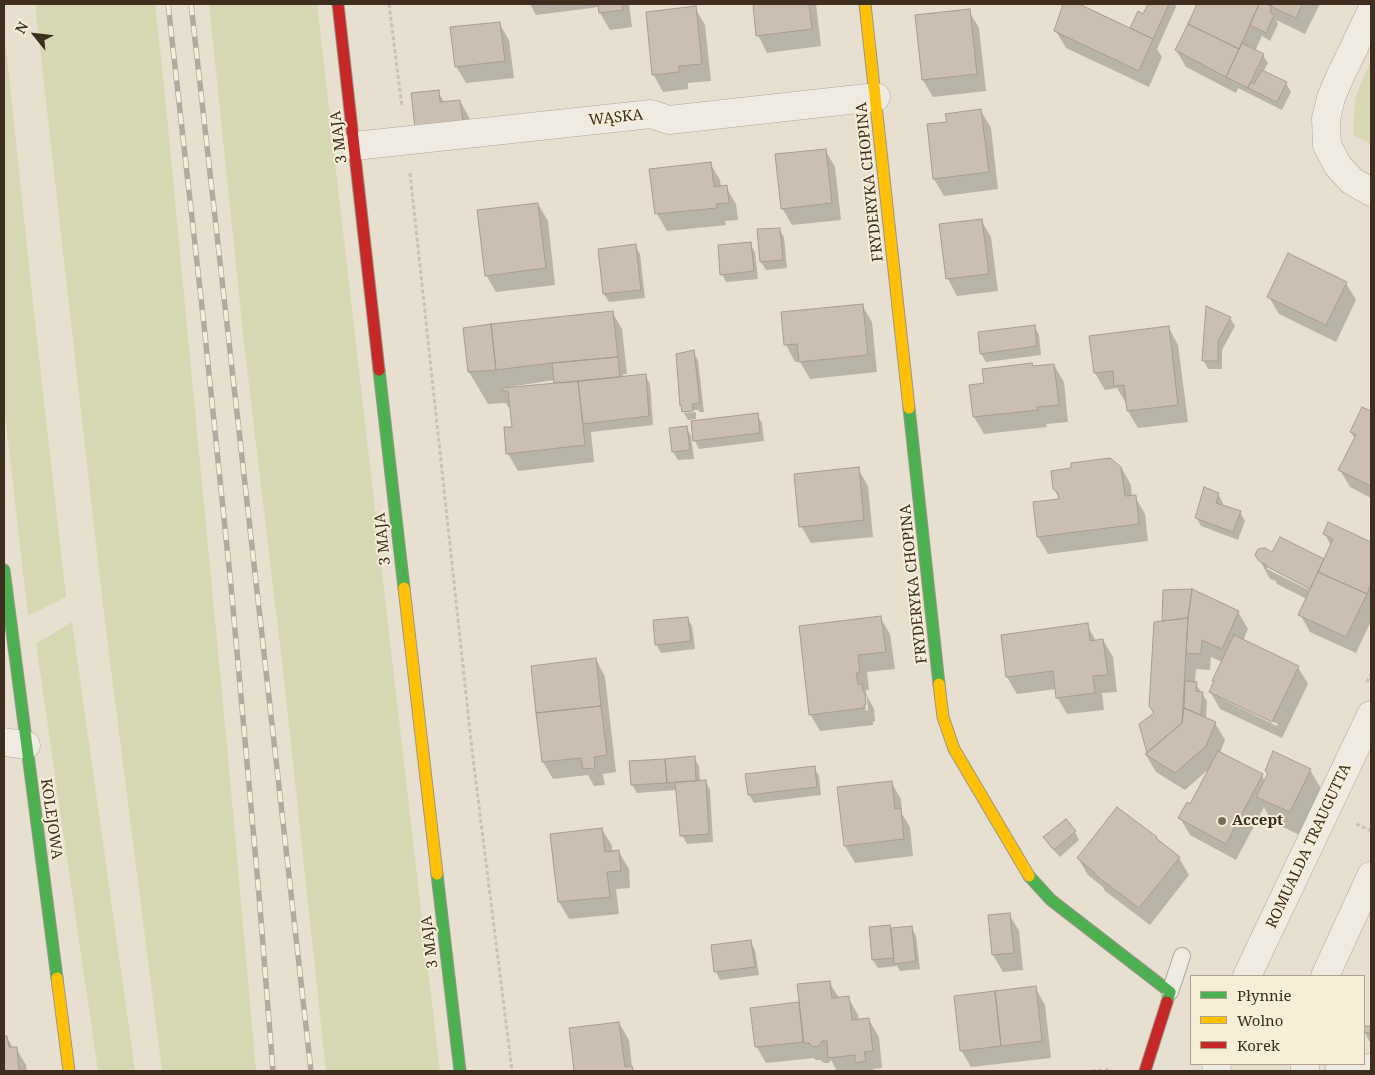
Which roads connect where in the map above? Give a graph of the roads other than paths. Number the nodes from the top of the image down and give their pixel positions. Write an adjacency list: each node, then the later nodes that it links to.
1 (338, 4): 5 (street, 3 MAJA)
2 (865, 4): 4 (street, FRYDERYKA CHOPINA)
3 (1371, 12): 6 (street)
4 (876, 97): 5 (street, WĄSKA); 14 (street, FRYDERYKA CHOPINA)
5 (355, 146): 17 (street, 3 MAJA)
6 (1371, 192)
7 (4, 570): 9 (street, KOLEJOWA)
8 (1371, 715): 12 (street, ROMUALDA TRAUGUTTA)
9 (15, 744): 16 (street, KOLEJOWA)
10 (1371, 876): 13 (street)
11 (1182, 956): 14 (lane)
12 (1247, 975)
13 (1325, 975)
14 (1170, 992): 18 (street)
15 (1371, 1068): 19 (street)
16 (70, 1071)
17 (460, 1071)
18 (1145, 1071)
19 (1339, 1071)

